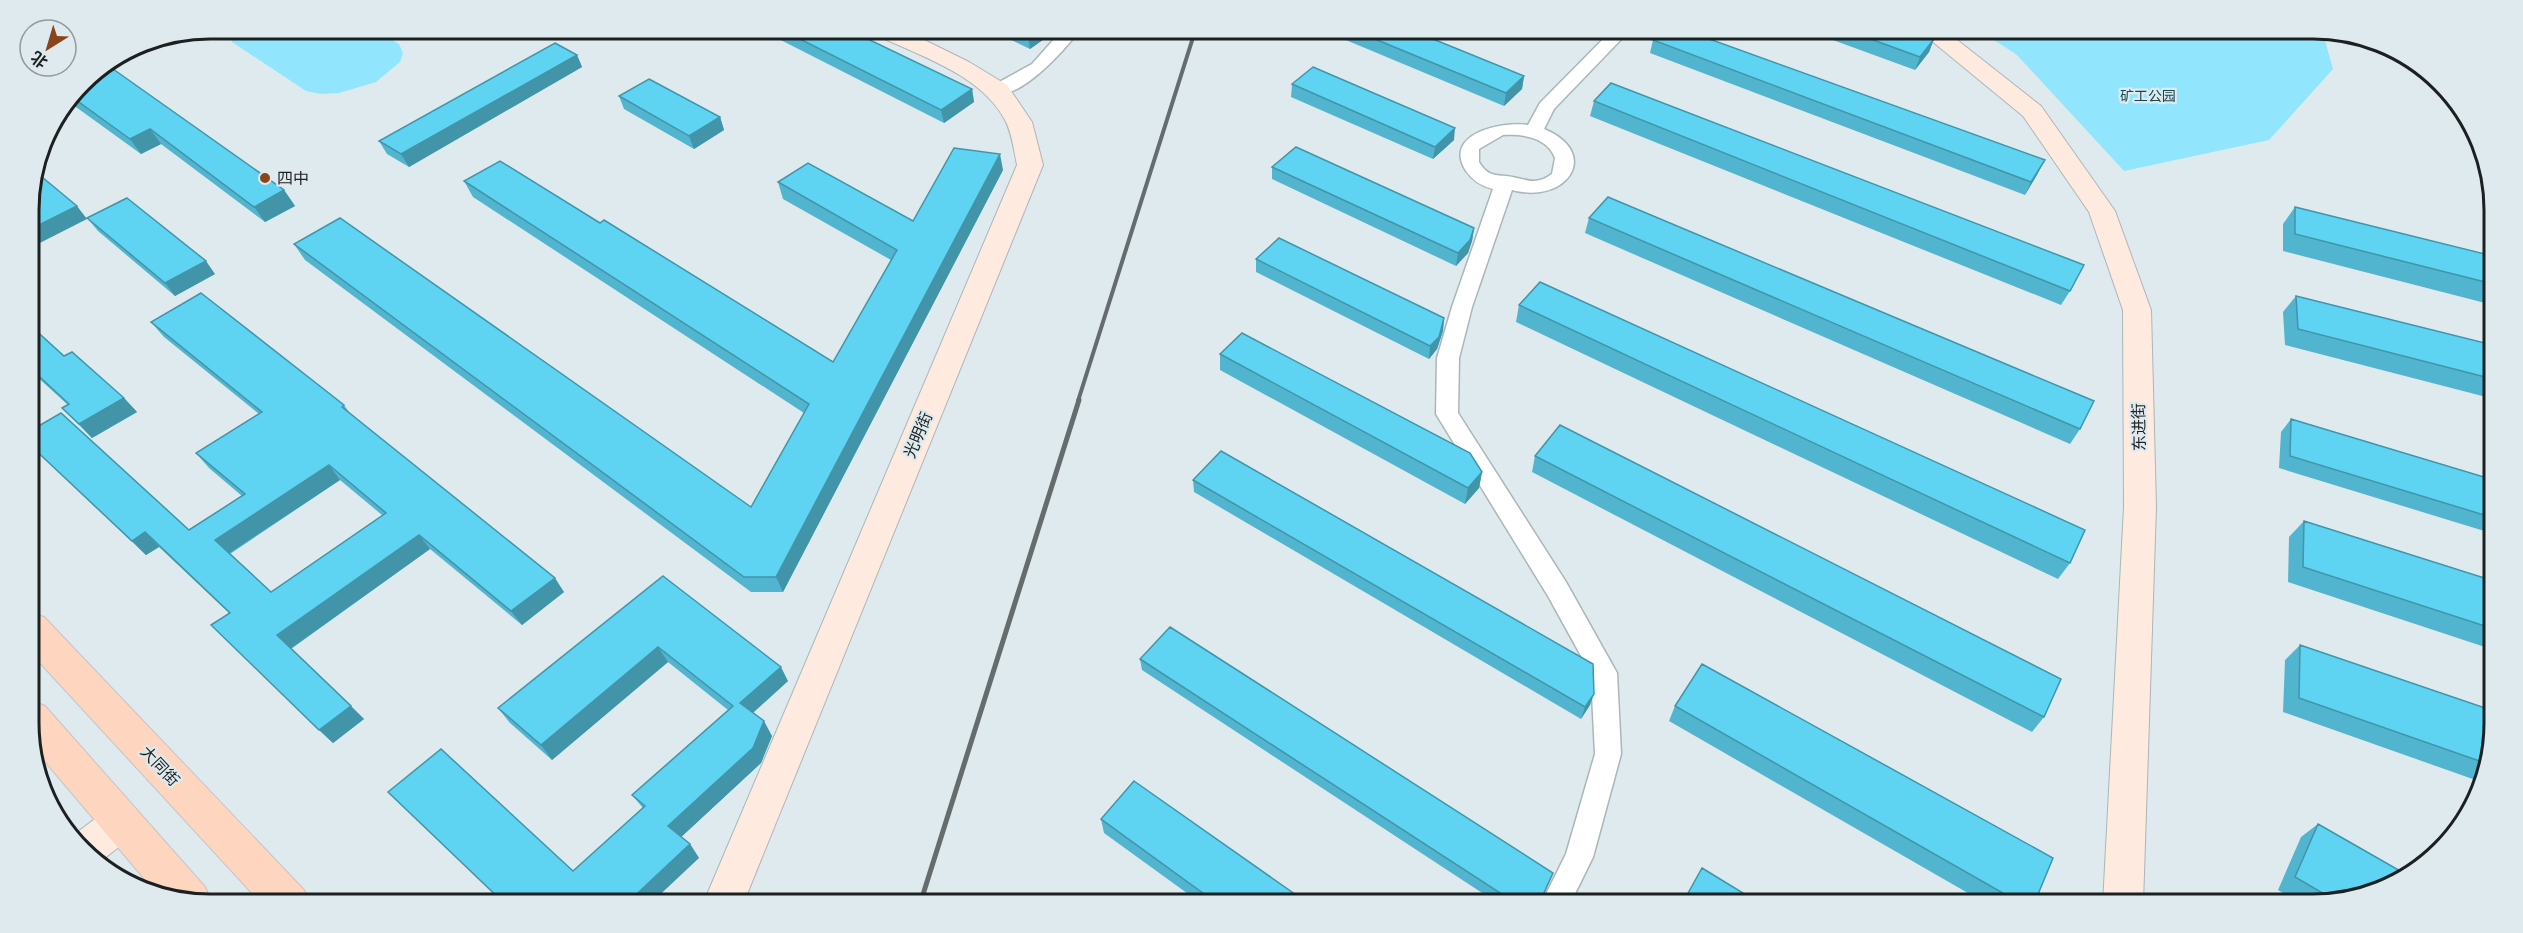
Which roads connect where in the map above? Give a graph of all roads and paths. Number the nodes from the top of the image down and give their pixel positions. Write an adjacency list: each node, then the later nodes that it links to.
1 (903, 39): 5 (main road, 光明街)
2 (1063, 39): 5 (street)
3 (1612, 39): 6 (street)
4 (1941, 39): 16 (main road, 东进街)
5 (998, 90): 14 (main road, 光明街)
6 (1534, 132): 7 (street); 7 (street)
7 (1505, 182): 15 (street)
8 (39, 637): 13 (main road, 大同街)
9 (39, 726): 10 (main road)
10 (121, 822): 11 (main road); 12 (main road)
11 (91, 846)
12 (182, 892)
13 (281, 894)
14 (727, 894)
15 (1561, 894)
16 (2123, 894)

